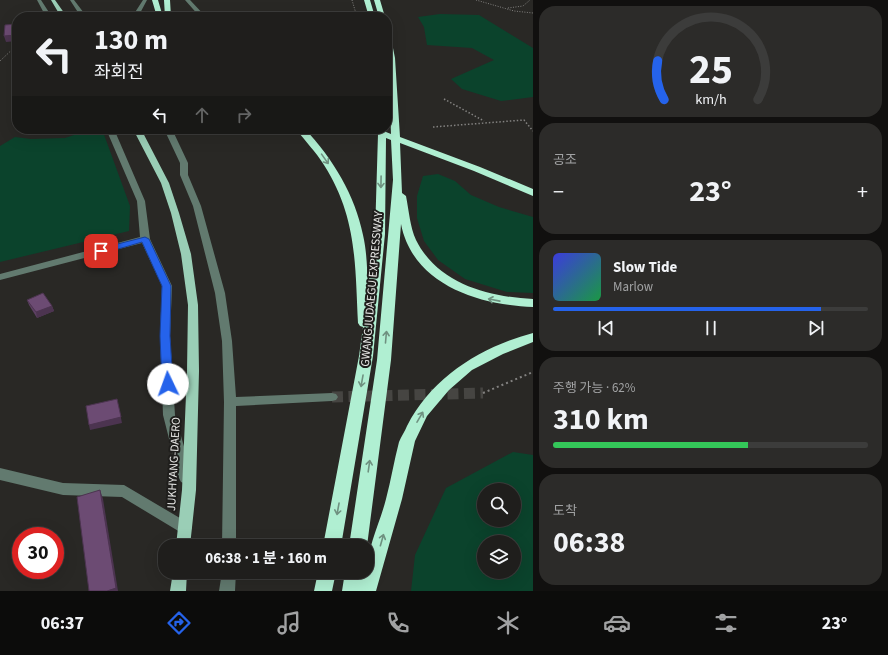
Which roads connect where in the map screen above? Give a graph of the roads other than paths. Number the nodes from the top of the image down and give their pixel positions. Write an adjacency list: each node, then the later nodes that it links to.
1 (39, 0): 10 (street)
2 (53, 0): 11 (main road)
3 (72, 0): 12 (street)
4 (145, 0): 13 (street)
5 (155, 0): 14 (highway)
6 (167, 0): 15 (highway)
7 (187, 0): 16 (street)
8 (367, 0): 17 (highway); 18 (highway)
9 (376, 0): 19 (highway)
10 (46, 12)
11 (61, 12)
12 (80, 12)
13 (138, 12)
14 (159, 12)
15 (168, 12)
16 (198, 12)
17 (366, 12)
18 (371, 12)
19 (380, 12)
20 (392, 78): 28 (highway, GWANGJUDAEGU EXPRESSWAY)
21 (392, 132): 29 (highway)
22 (112, 134): 31 (street)
23 (140, 134): 39 (main road, JUKHYANG-DAERO)
24 (171, 134): 37 (street)
25 (305, 134): 35 (highway, one-way to 35)
26 (382, 134): 35 (highway, GWANGJUDAEGU EXPRESSWAY, one-way to 35)
27 (384, 134): 30 (highway)
28 (398, 180): 33 (highway, one-way to 28); 44 (highway, GWANGJUDAEGU EXPRESSWAY, one-way to 28)
29 (533, 188)
30 (533, 193)
31 (145, 239): 32 (street); 39 (street)
32 (0, 277)
33 (533, 303)
34 (533, 337): 53 (highway, one-way to 34)
35 (366, 356): 43 (highway, GWANGJUDAEGU EXPRESSWAY, one-way to 43)
36 (332, 396): 37 (street)
37 (230, 402): 42 (street)
38 (0, 474): 40 (street)
39 (189, 490): 40 (main road, JUKHYANG-DAERO)
40 (185, 528): 41 (main road, JUKHYANG-DAERO)
41 (184, 539)
42 (229, 539)
43 (333, 539)
44 (359, 539)
45 (179, 579): 49 (main road)
46 (228, 579): 50 (street)
47 (326, 579): 51 (highway)
48 (353, 579): 52 (highway)
49 (178, 591)
50 (227, 591)
51 (323, 591)
52 (351, 591)
53 (367, 591)

